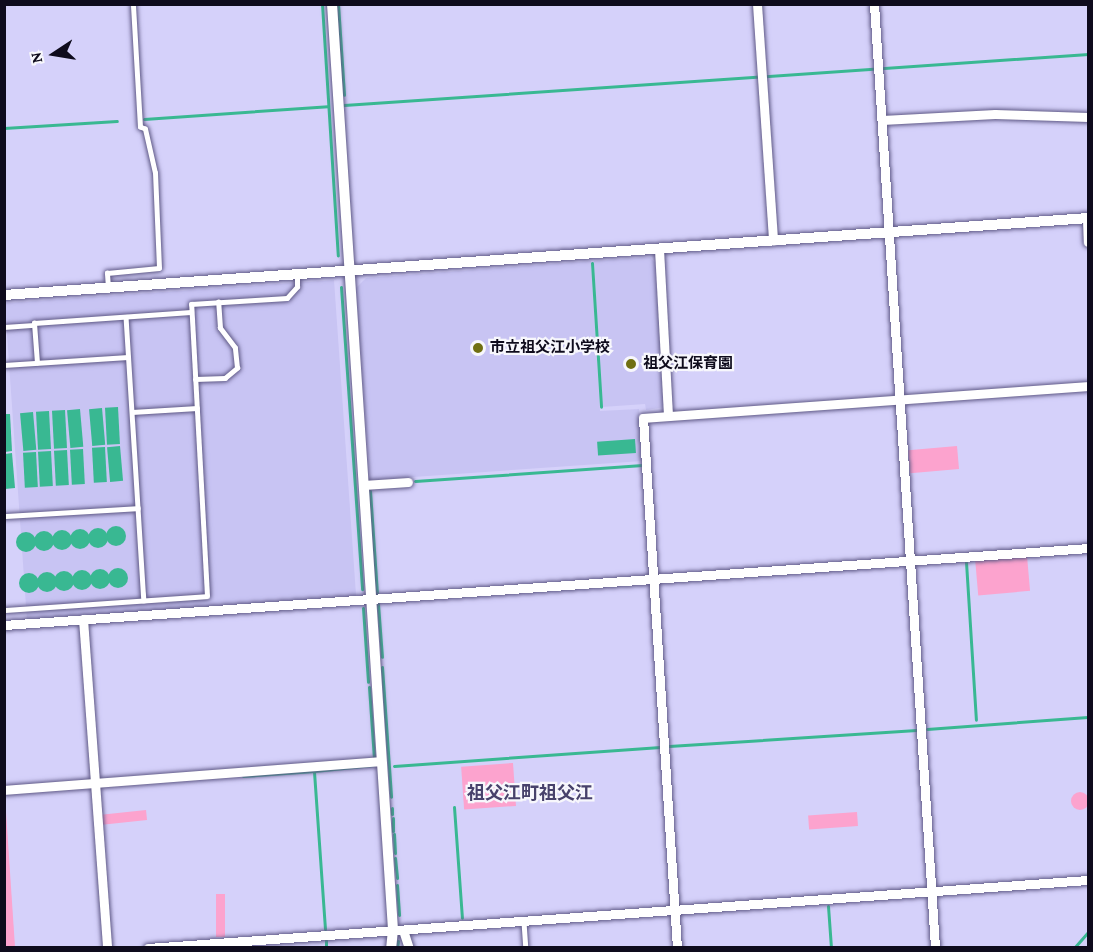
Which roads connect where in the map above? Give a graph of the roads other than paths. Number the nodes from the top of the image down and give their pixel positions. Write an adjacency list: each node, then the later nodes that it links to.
1 (133, 4): 14 (lane)
2 (332, 4): 12 (street)
3 (757, 4): 9 (street)
4 (874, 4): 6 (street)
5 (1089, 117): 6 (street)
6 (882, 120): 8 (street)
7 (1088, 218): 8 (street); 10 (street)
8 (889, 232): 9 (street); 26 (street)
9 (773, 240): 11 (street)
10 (1089, 242)
11 (659, 249): 12 (street); 29 (street)
12 (349, 272): 13 (street); 31 (street)
13 (297, 275): 14 (street); 16 (lane)
14 (108, 288): 15 (street)
15 (4, 295)
16 (218, 302): 17 (lane); 24 (lane)
17 (191, 312): 18 (lane); 24 (lane)
18 (126, 317): 19 (lane); 21 (lane)
19 (34, 326): 20 (lane); 22 (lane)
20 (4, 327)
21 (128, 357): 22 (lane); 28 (lane)
22 (37, 363): 23 (lane)
23 (4, 365)
24 (195, 379): 27 (lane)
25 (1089, 386): 26 (street)
26 (901, 399): 29 (street); 35 (street)
27 (197, 408): 28 (lane); 37 (lane)
28 (132, 412): 32 (lane)
29 (668, 416): 36 (street)
30 (408, 482): 31 (street)
31 (364, 485): 38 (street)
32 (138, 508): 33 (lane); 37 (lane)
33 (4, 516)
34 (1089, 548): 35 (street)
35 (912, 560): 36 (street); 46 (street)
36 (654, 580): 38 (street); 47 (street)
37 (144, 600): 39 (lane)
38 (372, 600): 40 (street); 42 (street)
39 (4, 610)
40 (83, 619): 41 (street); 43 (street)
41 (4, 625)
42 (381, 761): 43 (street); 49 (street)
43 (95, 783): 44 (street); 50 (street)
44 (4, 789)
45 (1089, 880): 46 (street)
46 (932, 892): 47 (street); 56 (street)
47 (675, 910): 48 (street); 55 (street)
48 (524, 922): 49 (street); 54 (lane)
49 (398, 930): 51 (street); 52 (street); 53 (street)
50 (107, 948)
51 (148, 948)
52 (391, 948)
53 (409, 948)
54 (526, 948)
55 (677, 948)
56 (935, 948)

